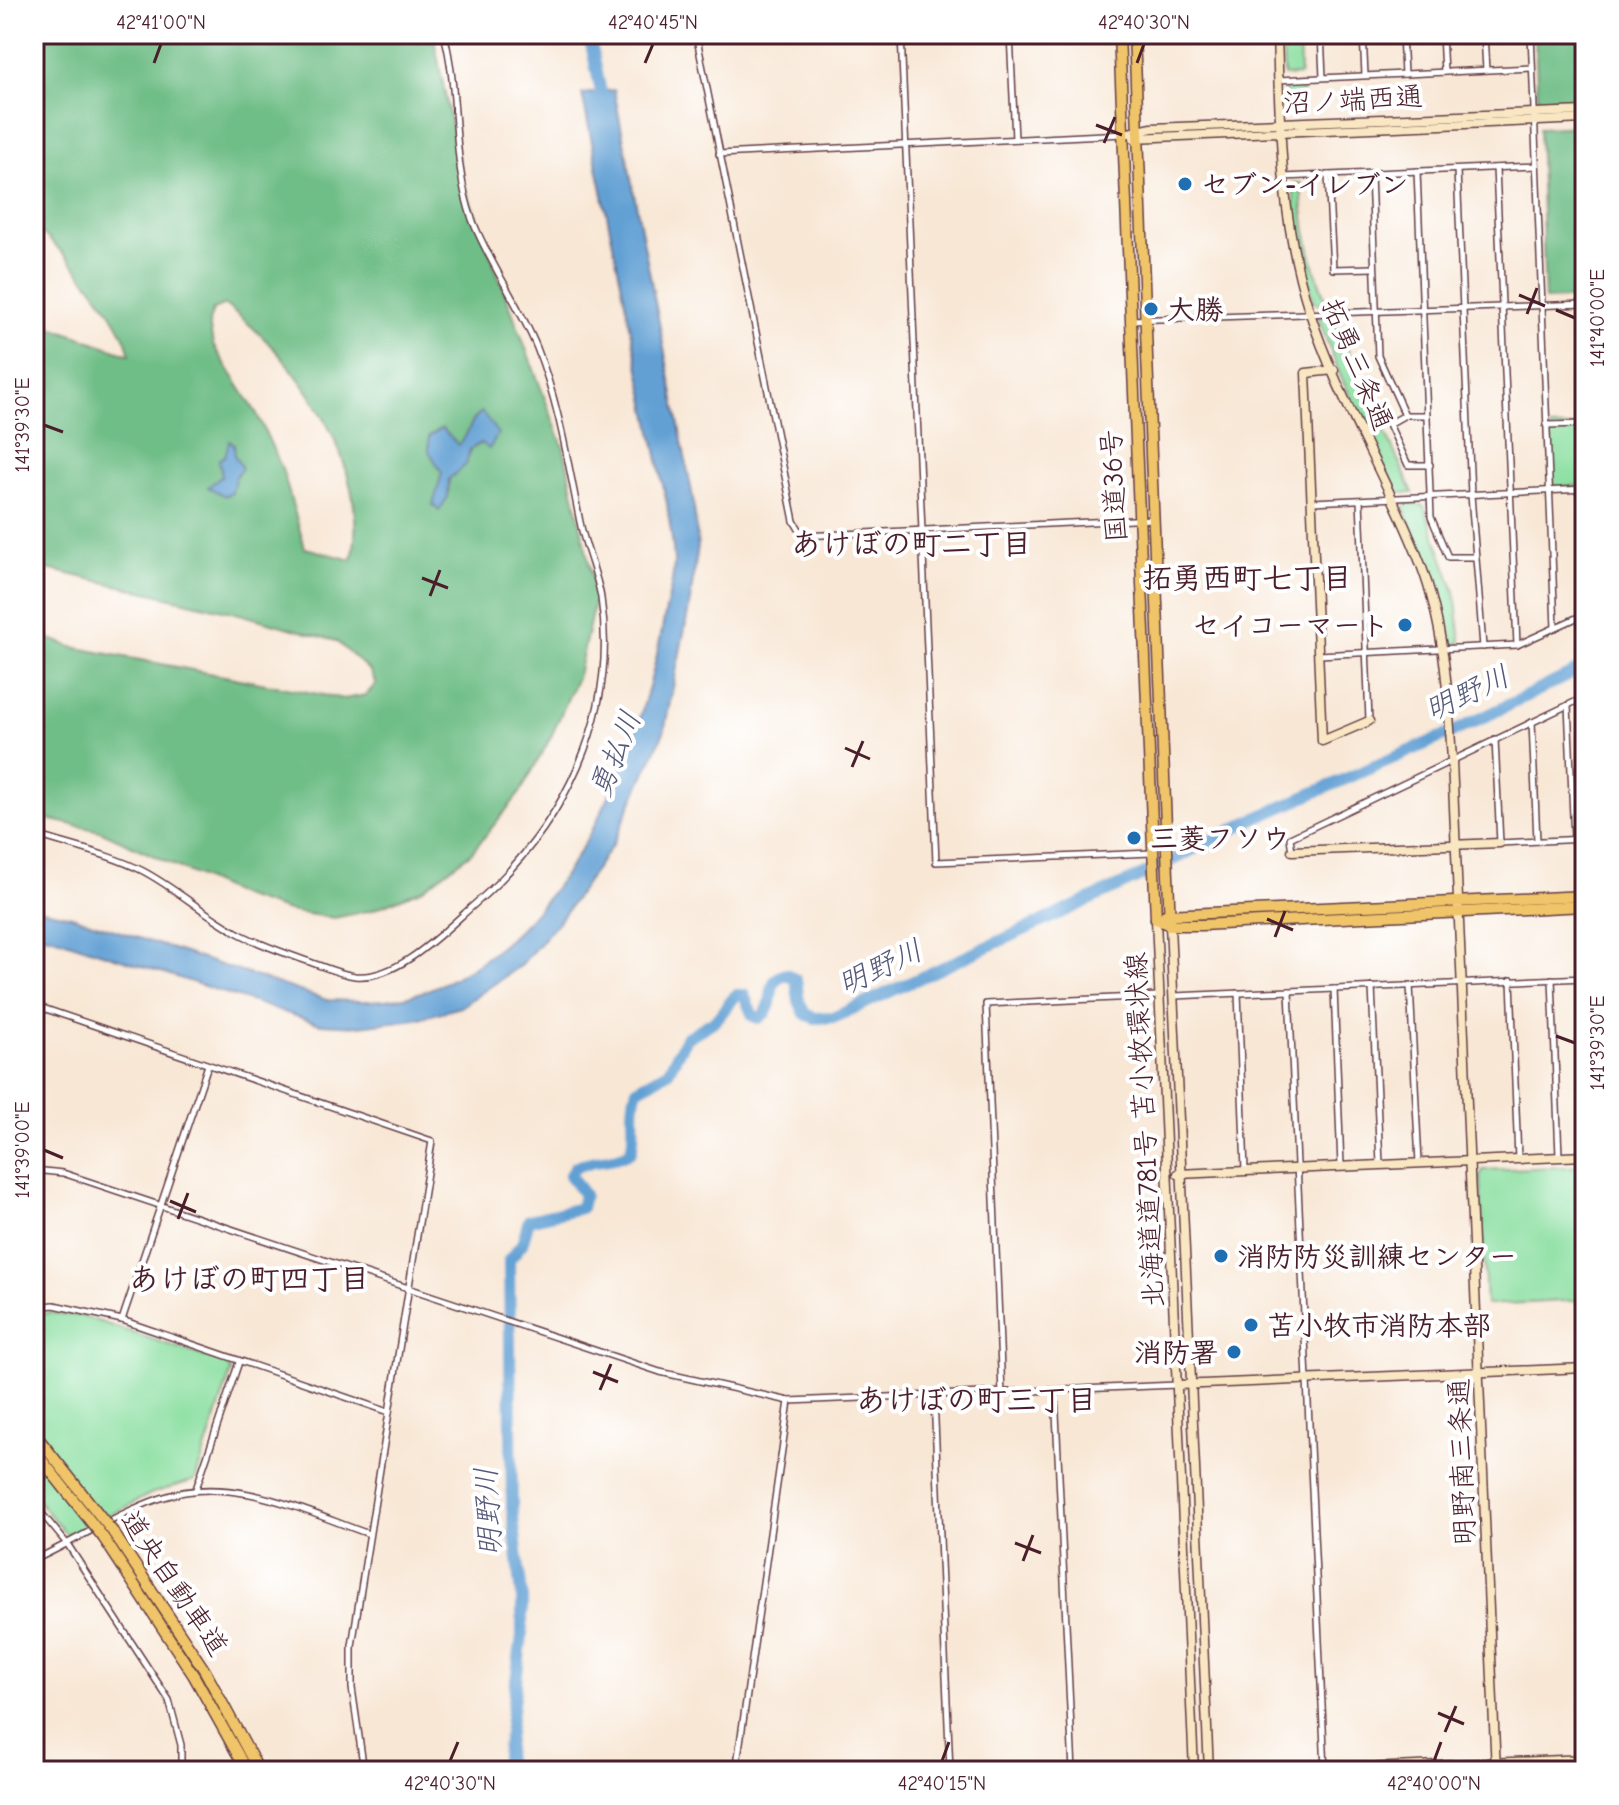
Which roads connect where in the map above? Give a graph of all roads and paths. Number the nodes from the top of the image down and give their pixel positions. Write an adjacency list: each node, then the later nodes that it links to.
1 (444, 34): 78 (street)
2 (696, 34): 29 (street)
3 (901, 34): 28 (street)
4 (1010, 34): 27 (street)
5 (1119, 34): 25 (highway, 国道36号)
6 (1134, 34): 26 (highway, 国道36号)
7 (1277, 34): 20 (street, 拓勇三条通)
8 (1321, 34): 19 (street)
9 (1363, 34): 18 (street)
10 (1402, 34): 17 (street)
11 (1442, 34): 16 (street)
12 (1484, 34): 15 (street)
13 (1531, 34): 14 (street)
14 (1532, 68): 15 (street); 22 (street)
15 (1486, 70): 16 (street)
16 (1444, 72): 17 (street)
17 (1404, 74): 18 (street)
18 (1365, 75): 19 (street)
19 (1323, 77): 20 (street)
20 (1278, 80): 24 (street, 拓勇三条通)
21 (1585, 111): 22 (street, 沼ノ端西通)
22 (1534, 117): 23 (street, 沼ノ端西通); 24 (street, 沼ノ端西通); 30 (street)
23 (1585, 119)
24 (1280, 129): 26 (street, 沼ノ端西通); 36 (street, 拓勇三条通)
25 (1124, 134): 26 (street, 沼ノ端西通); 27 (street, 沼ノ端西通); 46 (highway, 国道36号)
26 (1136, 134): 45 (highway, 国道36号)
27 (1015, 139): 28 (street, 沼ノ端西通)
28 (907, 145): 29 (street, 沼ノ端西通); 63 (street)
29 (719, 154): 63 (street)
30 (1536, 166): 31 (street); 39 (street)
31 (1496, 168): 32 (street); 40 (street)
32 (1457, 170): 33 (street); 41 (street)
33 (1417, 171): 34 (street); 42 (street)
34 (1371, 173): 35 (street); 37 (street)
35 (1328, 175): 36 (street); 37 (street)
36 (1283, 177): 44 (street, 拓勇三条通)
37 (1374, 268): 43 (street)
38 (1585, 304): 39 (street)
39 (1543, 305): 40 (street); 51 (street)
40 (1502, 307): 41 (street); 55 (street)
41 (1462, 308): 42 (street); 56 (street)
42 (1423, 309): 43 (street); 49 (street)
43 (1377, 310): 44 (street); 48 (street)
44 (1309, 312): 45 (street); 47 (street, 拓勇三条通)
45 (1143, 318): 46 (street); 61 (highway, 国道36号)
46 (1129, 320): 62 (highway, 国道36号)
47 (1334, 370): 58 (street, 拓勇三条通); 60 (street)
48 (1405, 415): 49 (street); 52 (street)
49 (1427, 415): 52 (street)
50 (1585, 424): 51 (street)
51 (1546, 425): 54 (street)
52 (1430, 465): 57 (street)
53 (1585, 489): 54 (street)
54 (1549, 491): 55 (street); 66 (street)
55 (1511, 493): 56 (street); 67 (street)
56 (1471, 495): 57 (street); 64 (street)
57 (1431, 497): 58 (street); 64 (street)
58 (1394, 499): 59 (street); 69 (street, 拓勇三条通)
59 (1360, 500): 60 (street); 70 (street)
60 (1311, 502): 71 (street)
61 (1154, 519): 62 (street); 89 (highway, 国道36号)
62 (1139, 520): 63 (street); 85 (highway, 国道36号)
63 (922, 531): 85 (street)
64 (1476, 557): 68 (street)
65 (1585, 614): 66 (street)
66 (1555, 628): 67 (street)
67 (1517, 645): 68 (street)
68 (1483, 647): 69 (street)
69 (1444, 650): 70 (street); 77 (street, 拓勇三条通)
70 (1366, 653): 71 (street); 74 (street)
71 (1318, 655): 74 (street)
72 (1585, 697): 73 (street)
73 (1568, 705): 75 (street); 79 (street)
74 (1369, 721)
75 (1532, 722): 76 (street); 81 (street)
76 (1495, 739): 77 (street); 82 (street)
77 (1452, 761): 83 (street); 84 (street)
78 (34, 834)
79 (1574, 839): 80 (street); 81 (street)
80 (1585, 839)
81 (1537, 841): 82 (street)
82 (1500, 843): 83 (street)
83 (1456, 846): 84 (street); 87 (street)
84 (1292, 851)
85 (1153, 858): 90 (highway, 国道36号)
86 (1585, 896): 87 (highway)
87 (1458, 906): 88 (highway); 89 (highway); 91 (highway); 95 (street, 明野南三条通)
88 (1585, 906)
89 (1170, 913): 90 (highway); 91 (highway, 国道36号)
90 (1156, 919): 91 (highway); 101 (street, 北海道道781号 苫小牧環状線)
91 (1170, 925): 102 (street, 北海道道781号 苫小牧環状線)
92 (1585, 978): 93 (street)
93 (1552, 979): 94 (street); 106 (street)
94 (1511, 980): 95 (street); 107 (street)
95 (1461, 983): 96 (street); 108 (street, 明野南三条通)
96 (1410, 985): 97 (street); 109 (street)
97 (1372, 987): 98 (street); 110 (street)
98 (1334, 989): 99 (street); 111 (street)
99 (1289, 991): 100 (street); 112 (street)
100 (1238, 993): 102 (street); 114 (street)
101 (1160, 996): 116 (street, 北海道道781号 苫小牧環状線); 128 (street)
102 (1174, 996): 115 (street, 北海道道781号 苫小牧環状線)
103 (34, 1005): 104 (street)
104 (208, 1065): 117 (street); 118 (street)
105 (1585, 1156): 106 (street)
106 (1559, 1157): 107 (street)
107 (1518, 1159): 108 (street)
108 (1469, 1161): 109 (street); 123 (street, 明野南三条通)
109 (1419, 1164): 110 (street)
110 (1380, 1165): 111 (street)
111 (1341, 1167): 112 (street)
112 (1297, 1169): 114 (street); 124 (street)
113 (34, 1170): 117 (street)
114 (1245, 1171): 115 (street)
115 (1182, 1174): 116 (street); 125 (street, 北海道道781号 苫小牧環状線)
116 (1169, 1175): 126 (street, 北海道道781号 苫小牧環状線)
117 (161, 1205): 118 (street); 120 (street)
118 (410, 1288): 130 (street); 131 (street)
119 (34, 1307): 120 (street)
120 (122, 1320): 121 (street)
121 (239, 1362): 131 (street); 134 (street)
122 (1585, 1368): 123 (street)
123 (1479, 1374): 124 (street); 141 (street, 明野南三条通)
124 (1306, 1380): 125 (street); 143 (street)
125 (1191, 1384): 126 (street); 152 (street, 北海道道781号 苫小牧環状線)
126 (1178, 1385): 127 (street); 151 (street, 北海道道781号 苫小牧環状線)
127 (1055, 1392): 128 (street); 150 (street)
128 (1002, 1394): 129 (street)
129 (934, 1397): 130 (street); 149 (street)
130 (789, 1401): 148 (street)
131 (389, 1412): 137 (street)
132 (34, 1433): 136 (highway, 道央自動車道, bridge)
133 (34, 1450): 136 (highway, 道央自動車道, bridge)
134 (196, 1489): 137 (street); 138 (street)
135 (34, 1504): 138 (street)
136 (108, 1534): 145 (highway, 道央自動車道); 146 (highway, 道央自動車道)
137 (369, 1534): 147 (street)
138 (68, 1545): 139 (street); 144 (street)
139 (34, 1560)
140 (1585, 1759): 141 (street)
141 (1496, 1767): 143 (street)
142 (1585, 1768): 154 (street)
143 (1325, 1770): 153 (street)
144 (181, 1771)
145 (247, 1771)
146 (259, 1771)
147 (364, 1771)
148 (736, 1771)
149 (950, 1771)
150 (1073, 1771)
151 (1194, 1771)
152 (1209, 1771)
153 (1297, 1771)
154 (1517, 1771)

